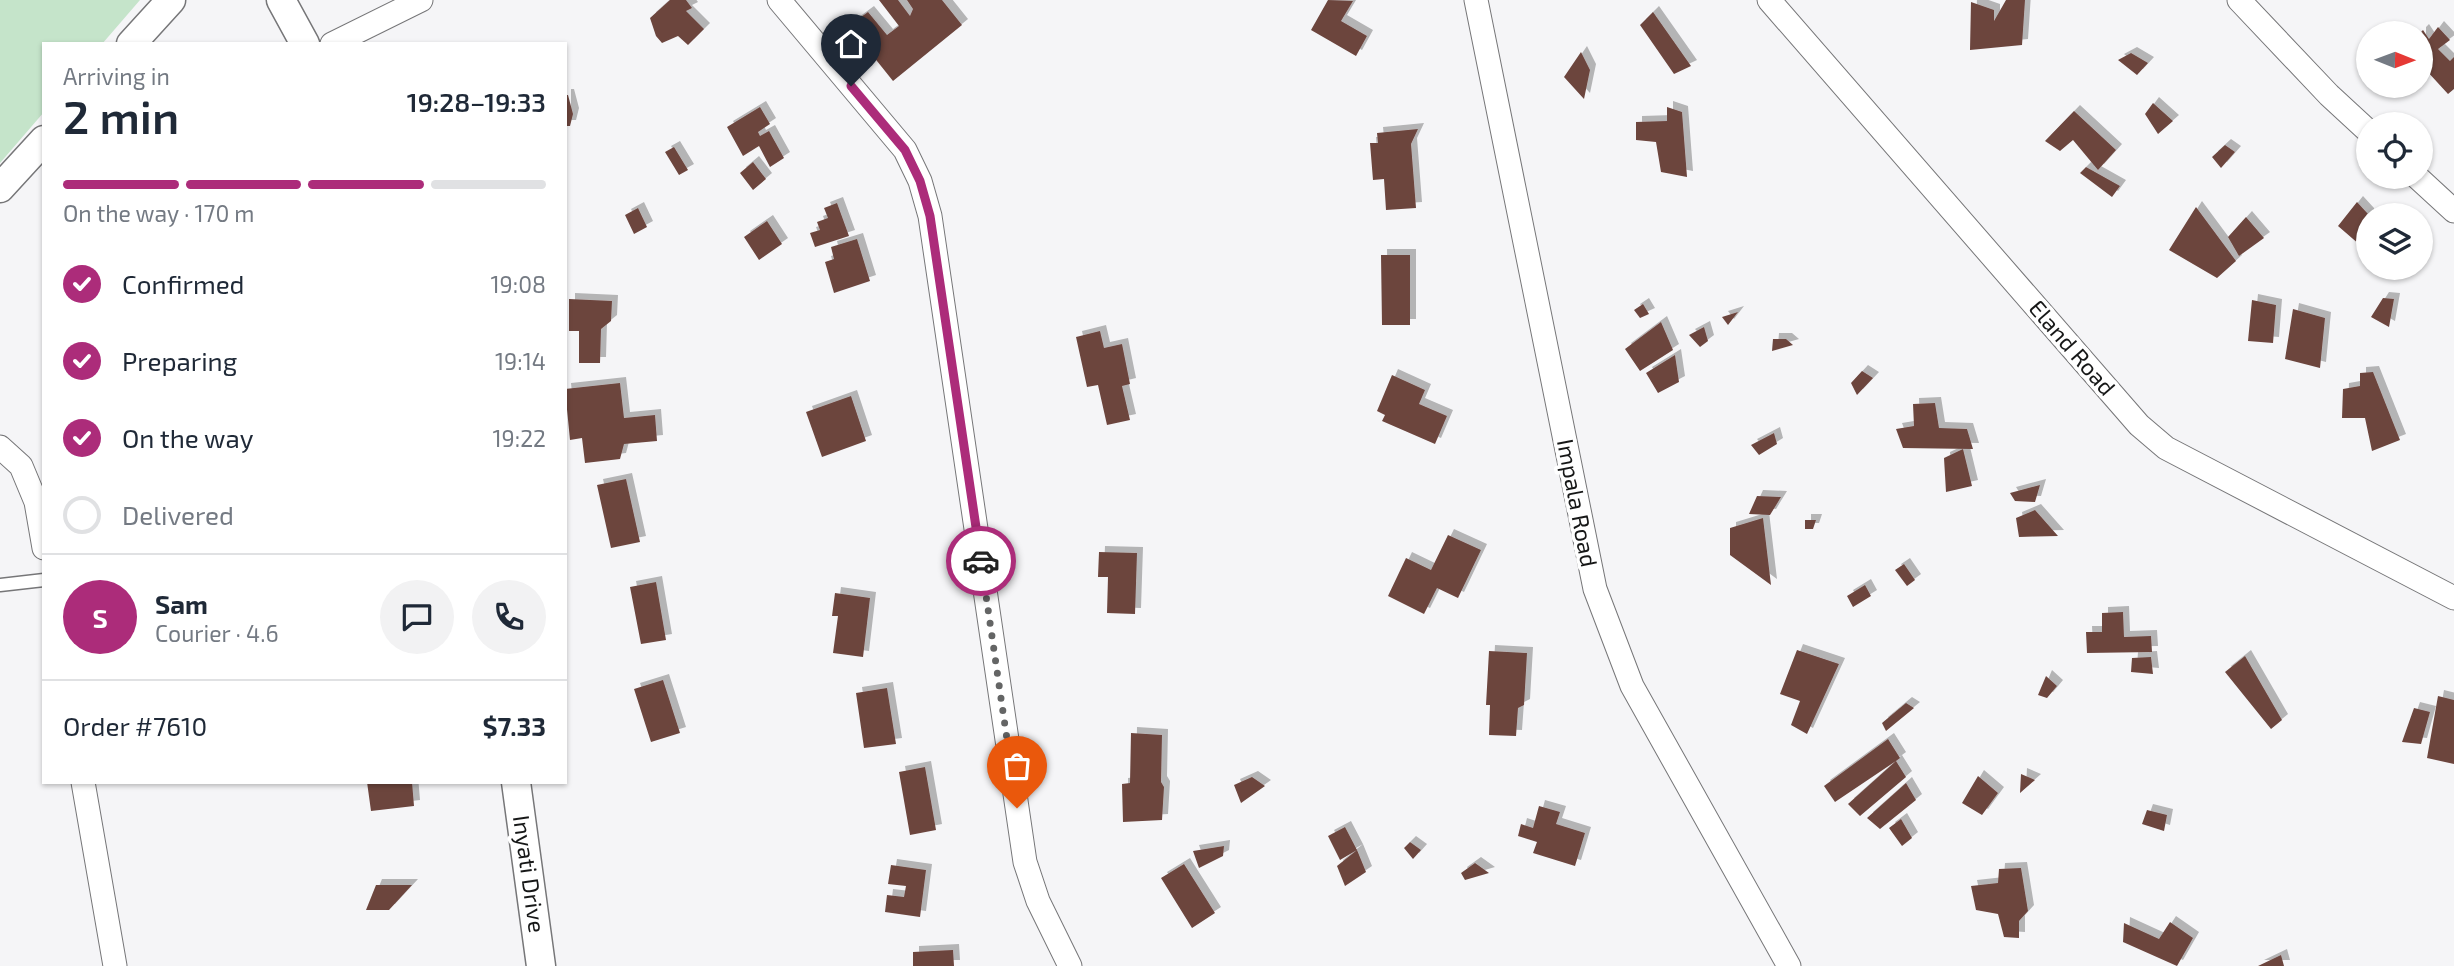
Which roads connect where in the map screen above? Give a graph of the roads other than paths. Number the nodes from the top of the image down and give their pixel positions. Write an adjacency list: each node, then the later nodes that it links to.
1 (171, 0): 8 (street)
2 (281, 0): 9 (street)
3 (421, 0): 10 (street)
4 (779, 0): 25 (street)
5 (1476, 0): 26 (street, Impala Road)
6 (1769, 0): 20 (street, Eland Road)
7 (2239, 0): 11 (street)
8 (133, 42)
9 (304, 42)
10 (336, 42)
11 (2356, 120)
12 (42, 142): 13 (street)
13 (1, 185)
14 (2430, 189): 15 (street)
15 (2454, 211)
16 (0, 447): 17 (street)
17 (42, 536)
18 (42, 580): 19 (lane)
19 (0, 586)
20 (2454, 598)
21 (83, 784): 23 (street)
22 (516, 784): 24 (street, Inyati Drive)
23 (115, 966)
24 (541, 966)
25 (1070, 966)
26 (1789, 966)

